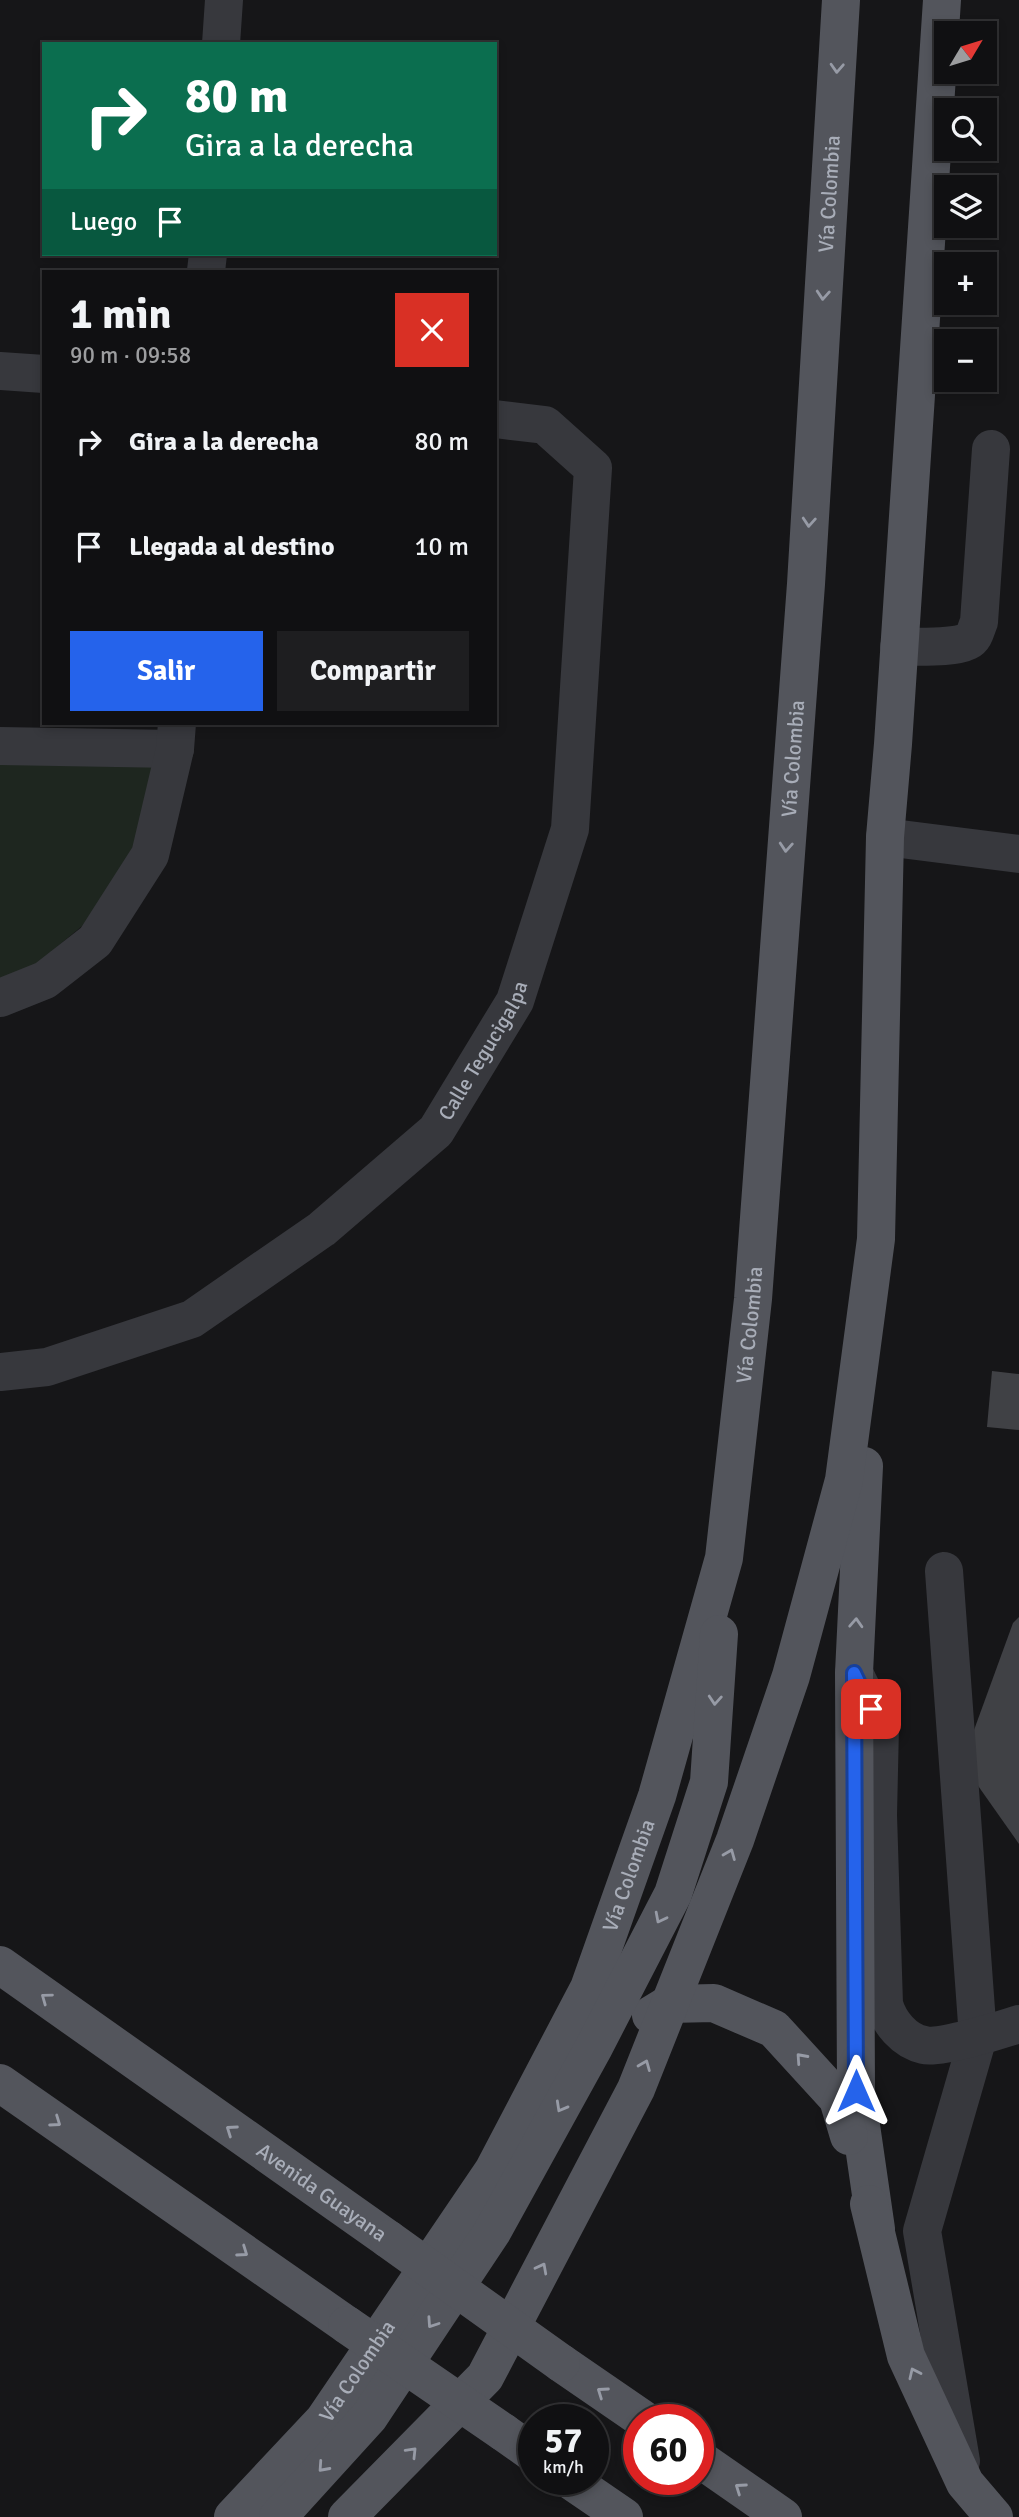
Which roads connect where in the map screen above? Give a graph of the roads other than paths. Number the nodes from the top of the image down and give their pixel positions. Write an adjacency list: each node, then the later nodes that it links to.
1 (224, 0): 4 (street)
2 (841, 0): 17 (main road, Vía Colombia, one-way to 17)
3 (942, 0): 9 (main road)
4 (221, 42)
5 (0, 371): 6 (street)
6 (42, 374)
7 (497, 419): 16 (street, Calle Tegucigalpa)
8 (991, 449): 9 (street)
9 (899, 647): 12 (main road)
10 (176, 736): 11 (street); 14 (street)
11 (0, 746)
12 (885, 838): 13 (street); 15 (main road)
13 (1019, 854)
14 (0, 998)
15 (876, 1239): 19 (main road, one-way to 15); 21 (main road, one-way to 15)
16 (0, 1372)
17 (724, 1558): 24 (main road, one-way to 24); 34 (main road, Vía Colombia)
18 (944, 1571): 23 (street)
19 (854, 1673): 23 (street); 26 (main road)
20 (0, 1965): 27 (main road, Avenida Guayana, one-way to 20, bridge)
21 (669, 2004): 24 (main road); 26 (main road, one-way to 21); 33 (main road, one-way to 21)
22 (1019, 2024): 23 (street)
23 (978, 2037): 31 (street)
24 (594, 2047): 28 (main road, one-way to 28)
25 (0, 2083): 29 (main road, one-way to 29, bridge)
26 (876, 2229): 31 (main road, one-way to 26)
27 (623, 2406)
28 (369, 2417): 33 (main road); 35 (main road, one-way to 35)
29 (518, 2443)
30 (714, 2469): 37 (main road, one-way to 30)
31 (965, 2483): 38 (main road)
32 (592, 2495): 36 (main road)
33 (366, 2508)
34 (233, 2517)
35 (278, 2517)
36 (624, 2517)
37 (783, 2517)
38 (994, 2517)

